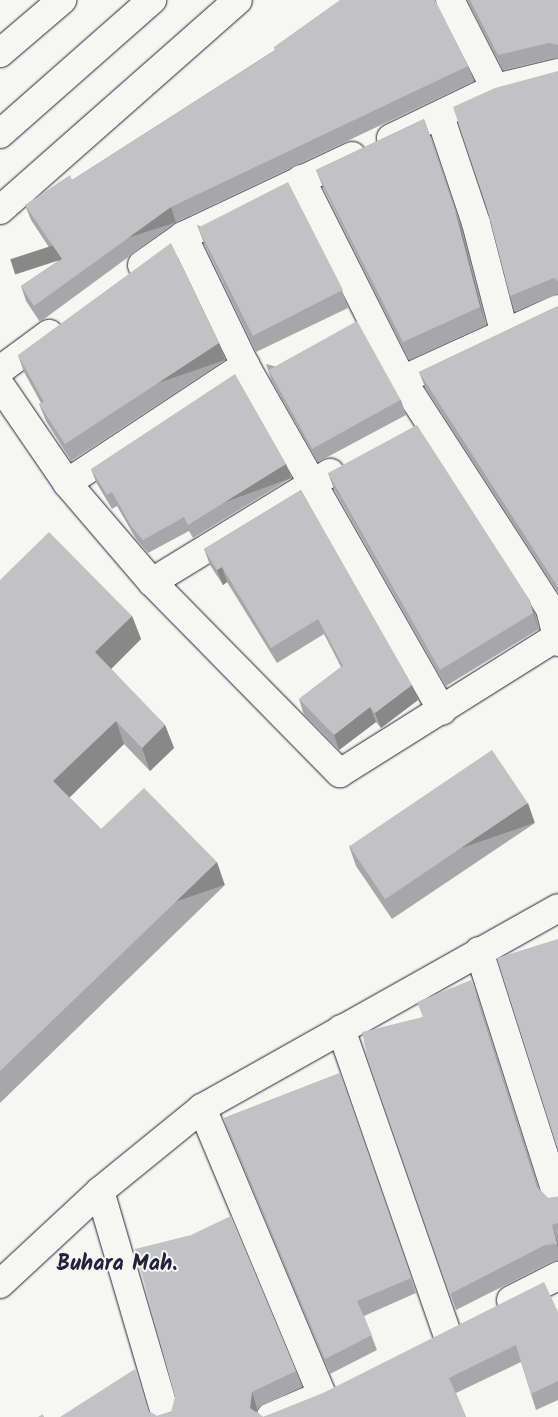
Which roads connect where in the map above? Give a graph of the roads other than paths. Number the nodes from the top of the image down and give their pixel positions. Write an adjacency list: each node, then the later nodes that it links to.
1 (62, 0): 5 (main road)
2 (152, 0): 9 (main road)
3 (238, 0): 11 (main road)
4 (450, 0): 7 (main road)
5 (0, 53)
6 (556, 79): 7 (main road)
7 (495, 88): 8 (main road)
8 (440, 116): 10 (main road); 18 (main road)
9 (0, 134)
10 (301, 179): 12 (main road); 15 (main road)
11 (0, 210)
12 (183, 236): 13 (main road); 20 (main road)
13 (119, 282)
14 (558, 309): 18 (main road)
15 (370, 315): 17 (main road); 22 (main road)
16 (72, 317): 21 (main road)
17 (344, 327)
18 (504, 331): 22 (main road)
19 (275, 360): 20 (main road)
20 (248, 369): 25 (main road); 26 (main road)
21 (0, 370)
22 (402, 380): 28 (main road)
23 (0, 385): 26 (main road)
24 (349, 463): 25 (main road)
25 (314, 482): 27 (main road); 29 (main road)
26 (67, 483): 27 (main road)
27 (152, 582): 29 (main road)
28 (558, 640): 29 (main road)
29 (442, 711)
30 (558, 908): 31 (main road)
31 (479, 951): 32 (main road); 35 (main road)
32 (341, 1029): 33 (main road); 38 (main road)
33 (202, 1108): 34 (main road); 41 (main road)
34 (100, 1191): 37 (main road); 42 (main road)
35 (558, 1199)
36 (558, 1276): 38 (main road)
37 (0, 1284)
38 (447, 1333): 39 (main road)
39 (420, 1346)
40 (349, 1382): 41 (main road)
41 (322, 1395): 43 (main road)
42 (166, 1417)
43 (270, 1417)

